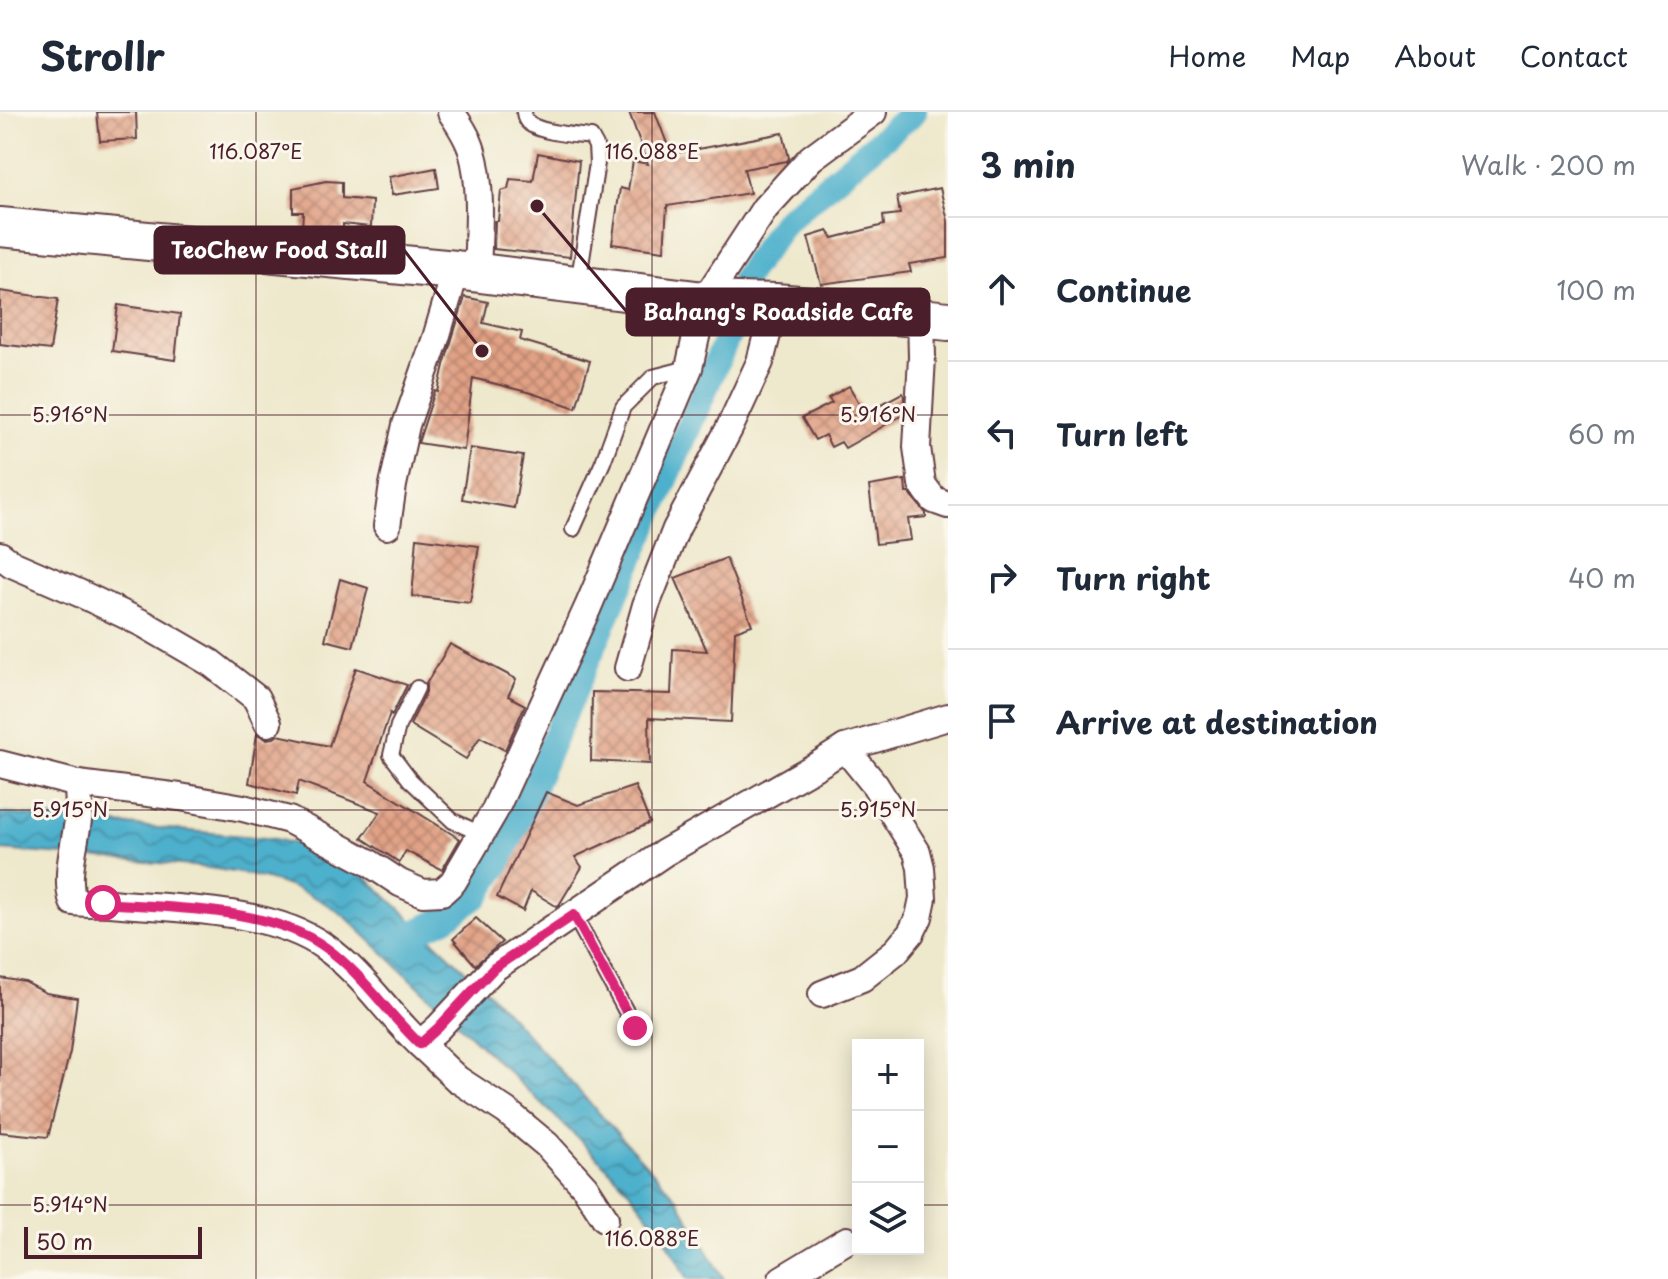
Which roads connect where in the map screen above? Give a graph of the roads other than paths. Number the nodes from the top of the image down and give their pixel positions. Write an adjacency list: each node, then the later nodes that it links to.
1 (451, 112): 5 (street)
2 (524, 112): 6 (lane)
3 (873, 112): 7 (street)
4 (0, 227): 5 (main road)
5 (466, 272): 6 (main road); 12 (street)
6 (578, 285): 7 (main road)
7 (715, 301): 8 (main road); 10 (street)
8 (770, 303): 9 (main road); 15 (street)
9 (935, 320): 11 (street)
10 (689, 368): 13 (lane); 22 (street)
11 (948, 505)
12 (387, 526)
13 (573, 529)
14 (0, 555): 18 (street)
15 (628, 668)
16 (417, 688): 22 (lane)
17 (948, 717): 19 (street)
18 (268, 723)
19 (845, 748): 23 (street); 24 (street)
20 (0, 764): 21 (street)
21 (78, 784): 22 (street); 26 (street)
22 (481, 834)
23 (574, 915): 25 (lane); 26 (street)
24 (822, 994)
25 (635, 1028)
26 (429, 1036): 27 (street)
27 (605, 1218)
28 (847, 1240): 29 (street)
29 (782, 1279)

